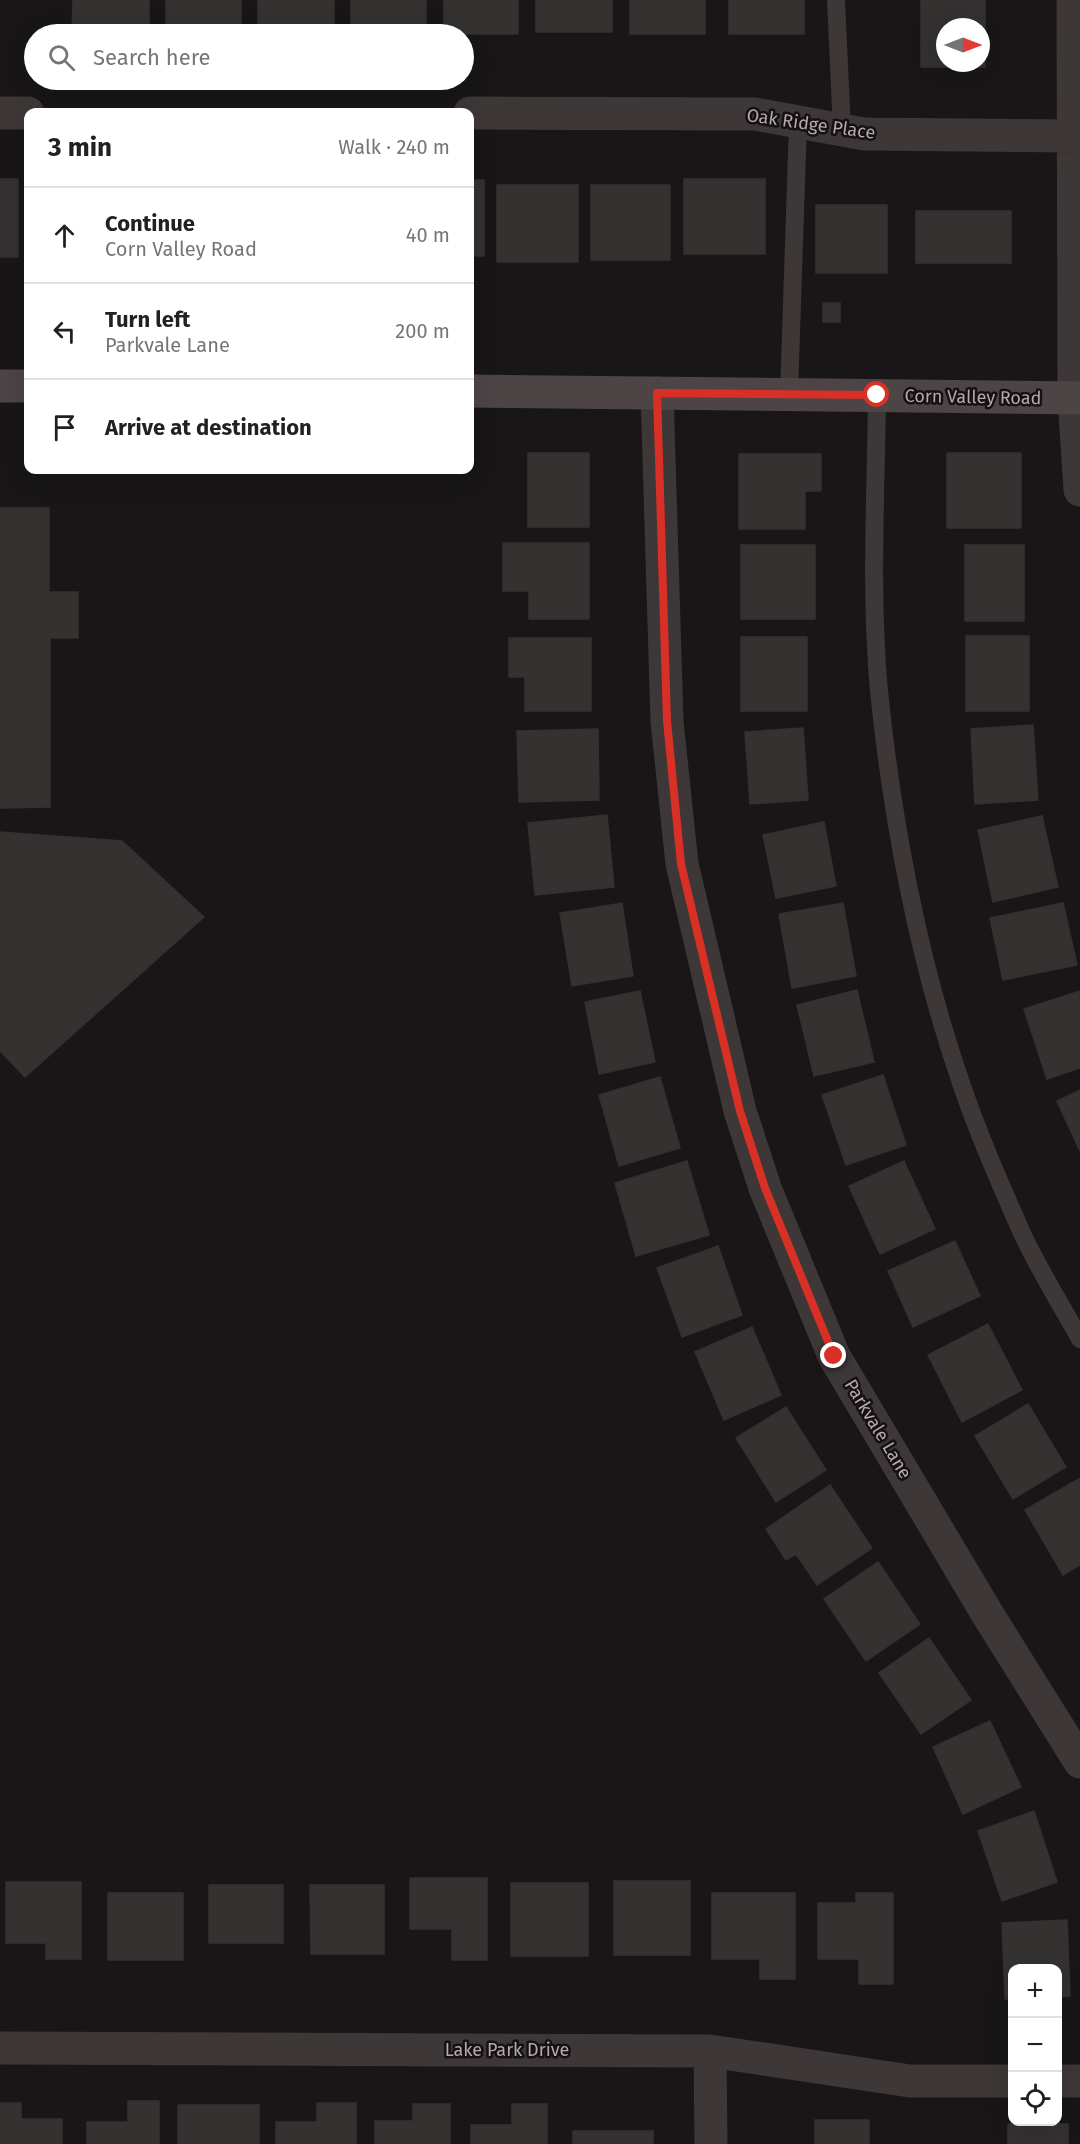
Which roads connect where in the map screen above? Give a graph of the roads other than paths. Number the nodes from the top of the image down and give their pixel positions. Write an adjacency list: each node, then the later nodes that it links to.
1 (836, 0): 7 (lane)
2 (1073, 0): 8 (street)
3 (0, 113): 4 (street)
4 (24, 113)
5 (474, 113): 6 (street, Oak Ridge Place)
6 (798, 122): 7 (street, Oak Ridge Place); 13 (lane)
7 (842, 130): 8 (street, Oak Ridge Place)
8 (1076, 136): 15 (street)
9 (0, 386): 10 (main road)
10 (24, 386)
11 (474, 391): 12 (main road, Corn Valley Road)
12 (657, 393): 13 (main road, Corn Valley Road); 18 (street, Parkvale Lane)
13 (789, 394): 14 (main road, Corn Valley Road)
14 (877, 395): 15 (main road, Corn Valley Road); 17 (lane)
15 (1077, 398): 16 (street)
16 (1080, 490)
17 (1080, 1339)
18 (1080, 1762)
19 (0, 2048): 20 (street, Lake Park Drive)
20 (710, 2051): 21 (street, Lake Park Drive); 24 (street)
21 (1008, 2081)
22 (1062, 2081): 23 (street)
23 (1080, 2081)
24 (711, 2144)

